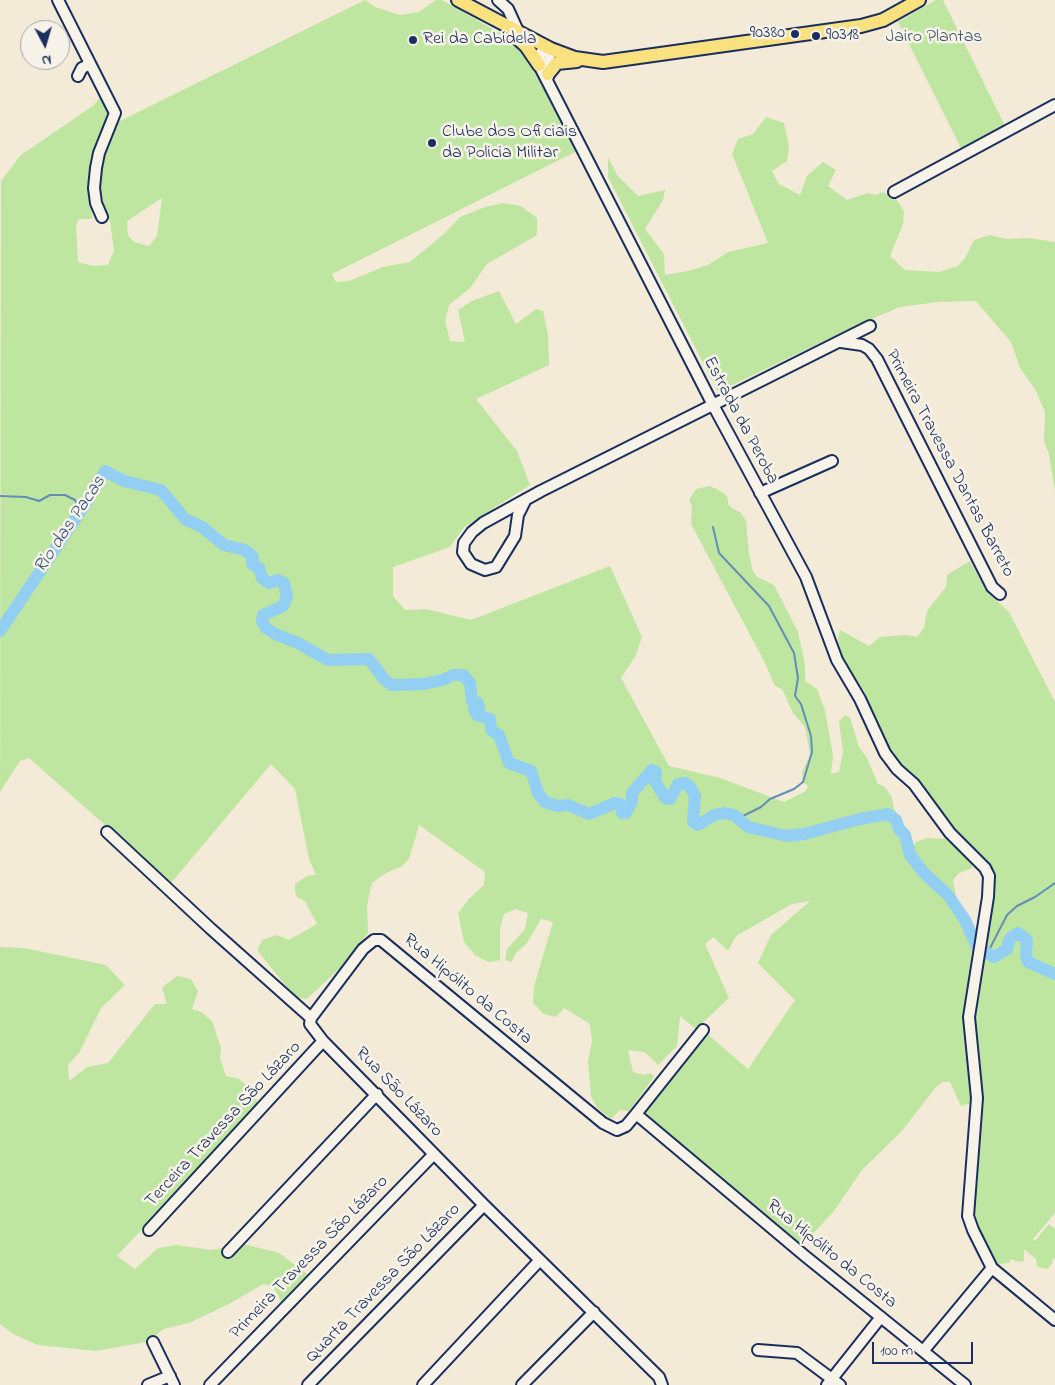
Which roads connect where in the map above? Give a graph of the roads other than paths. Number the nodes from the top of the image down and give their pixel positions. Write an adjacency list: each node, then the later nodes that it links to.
1 (58, 0): 9 (street)
2 (458, 0): 5 (main road)
3 (498, 0): 6 (street)
4 (919, 0): 8 (main road)
5 (483, 14): 6 (main road); 10 (main road)
6 (518, 31): 7 (main road)
7 (548, 48): 8 (main road); 10 (street); 11 (street)
8 (603, 62): 11 (main road)
9 (90, 64): 12 (street); 16 (street)
10 (539, 65): 13 (street, Estrada da Peroba)
11 (548, 74): 13 (street)
12 (78, 76)
13 (550, 88): 19 (street, Estrada da Peroba)
14 (1055, 105): 15 (street)
15 (894, 192)
16 (102, 217)
17 (870, 326): 18 (street)
18 (841, 342): 19 (street); 23 (street, Primeira Travessa Dantas Barreto)
19 (713, 405): 21 (street, Estrada da Peroba); 22 (street)
20 (832, 461): 21 (street)
21 (760, 493): 35 (street, Estrada da Peroba)
22 (526, 499): 22 (street)
23 (1000, 594)
24 (109, 833): 25 (street, Rua São Lázaro)
25 (310, 1018): 27 (street, Rua São Lázaro); 29 (street, Rua Hipólito da Costa)
26 (703, 1030): 29 (street)
27 (323, 1041): 28 (street, Rua São Lázaro); 32 (street, Terceira Travessa São Lázaro)
28 (377, 1094): 30 (street, Rua São Lázaro); 33 (street)
29 (636, 1114): 37 (street, Rua Hipólito da Costa)
30 (434, 1154): 31 (street, Rua São Lázaro); 45 (street, Primeira Travessa São Lázaro)
31 (484, 1205): 34 (street, Rua São Lázaro); 46 (street, Quarta Travessa São Lázaro)
32 (149, 1230)
33 (228, 1252)
34 (540, 1260): 36 (street, Rua São Lázaro); 47 (street)
35 (992, 1268): 38 (street); 41 (street)
36 (594, 1312): 48 (street); 49 (street, Rua São Lázaro)
37 (881, 1317): 41 (street, Rua Hipólito da Costa); 43 (street)
38 (1055, 1320)
39 (153, 1342): 42 (street)
40 (758, 1350): 43 (street)
41 (924, 1350): 50 (street, Rua Hipólito da Costa)
42 (172, 1380): 44 (street)
43 (833, 1383)
44 (148, 1385)
45 (210, 1385)
46 (308, 1385)
47 (423, 1385)
48 (522, 1385)
49 (662, 1385)
50 (964, 1385)

